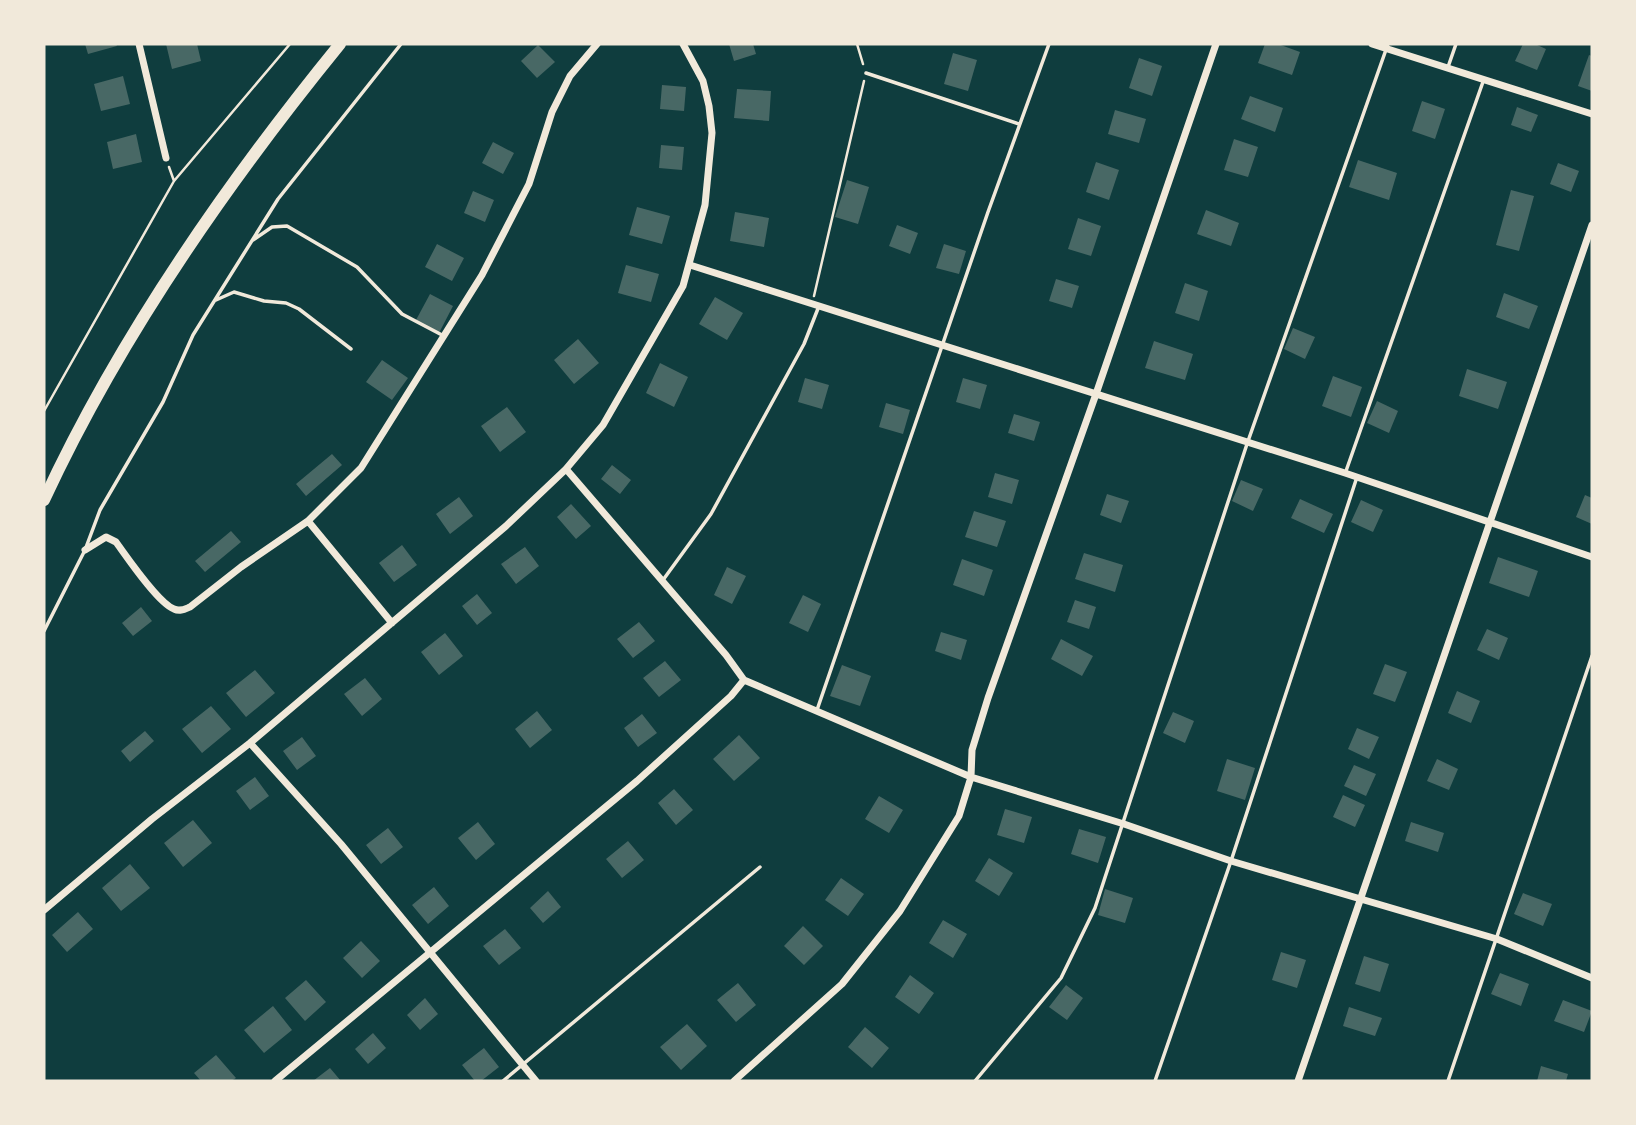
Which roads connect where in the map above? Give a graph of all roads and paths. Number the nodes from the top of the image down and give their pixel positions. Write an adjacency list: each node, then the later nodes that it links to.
1 (139, 44): 18 (street)
2 (290, 44): 19 (path)
3 (340, 44): 34 (main road)
4 (401, 44): 21 (lane)
5 (597, 44): 25 (street)
6 (683, 44): 22 (street)
7 (857, 44): 14 (path)
8 (1049, 44): 17 (lane)
9 (1216, 44): 28 (street)
10 (1372, 44): 12 (street)
11 (1456, 44): 13 (lane)
12 (1388, 46): 13 (street); 30 (lane)
13 (1448, 67): 15 (street)
14 (866, 73): 17 (lane); 24 (path)
15 (1484, 79): 16 (street); 32 (lane)
16 (1592, 114)
17 (1019, 124): 26 (lane)
18 (166, 158): 19 (path)
19 (174, 181): 29 (path)
20 (1592, 225): 36 (street)
21 (252, 242): 23 (lane); 25 (lane)
22 (690, 265): 24 (street); 31 (street)
23 (215, 301): 27 (lane); 37 (lane)
24 (816, 304): 26 (street); 39 (lane)
25 (444, 336): 35 (street)
26 (943, 344): 28 (street); 44 (lane)
27 (351, 349)
28 (1097, 394): 30 (street); 46 (street)
29 (44, 411)
30 (1247, 444): 32 (street); 47 (lane)
31 (566, 469): 39 (street); 40 (street)
32 (1345, 473): 33 (street)
33 (1357, 477): 36 (street); 48 (lane)
34 (44, 500)
35 (309, 522): 37 (street); 40 (street)
36 (1491, 523): 38 (street); 50 (street)
37 (85, 550): 41 (lane)
38 (1592, 557)
39 (663, 580): 43 (street)
40 (392, 622): 45 (street)
41 (44, 631)
42 (1592, 656): 52 (lane)
43 (744, 680): 44 (street); 53 (street)
44 (816, 712): 46 (street)
45 (250, 743): 51 (street); 53 (street)
46 (971, 778): 47 (street); 59 (street)
47 (1124, 824): 48 (street); 60 (lane)
48 (1231, 861): 50 (street); 61 (lane)
49 (760, 867): 55 (lane)
50 (1359, 898): 52 (street); 62 (street)
51 (44, 910)
52 (1497, 939): 54 (street); 63 (lane)
53 (430, 951): 55 (street); 56 (street)
54 (1592, 978)
55 (523, 1065): 57 (lane); 58 (street)
56 (275, 1081)
57 (503, 1081)
58 (536, 1081)
59 (734, 1081)
60 (975, 1081)
61 (1155, 1081)
62 (1298, 1081)
63 (1448, 1081)

